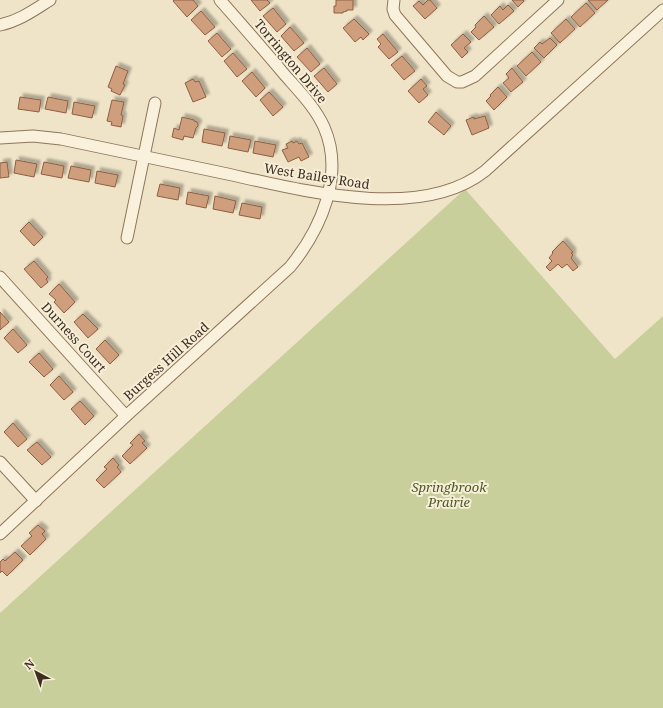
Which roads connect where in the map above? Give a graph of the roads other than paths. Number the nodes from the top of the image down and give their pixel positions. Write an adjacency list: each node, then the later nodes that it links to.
1 (50, 0): 6 (street)
2 (220, 0): 10 (street, Torrington Drive)
3 (394, 0): 4 (street)
4 (558, 0)
5 (663, 10): 10 (street, West Bailey Road)
6 (0, 25)
7 (155, 103): 9 (street)
8 (0, 138): 9 (street, West Bailey Road)
9 (144, 156): 10 (street, West Bailey Road); 11 (street)
10 (328, 194): 13 (street, Burgess Hill Road)
11 (127, 238)
12 (0, 277): 13 (street, Durness Court)
13 (126, 416): 15 (street, Burgess Hill Road)
14 (0, 462): 15 (street)
15 (36, 501): 16 (street, Burgess Hill Road)
16 (0, 534)

